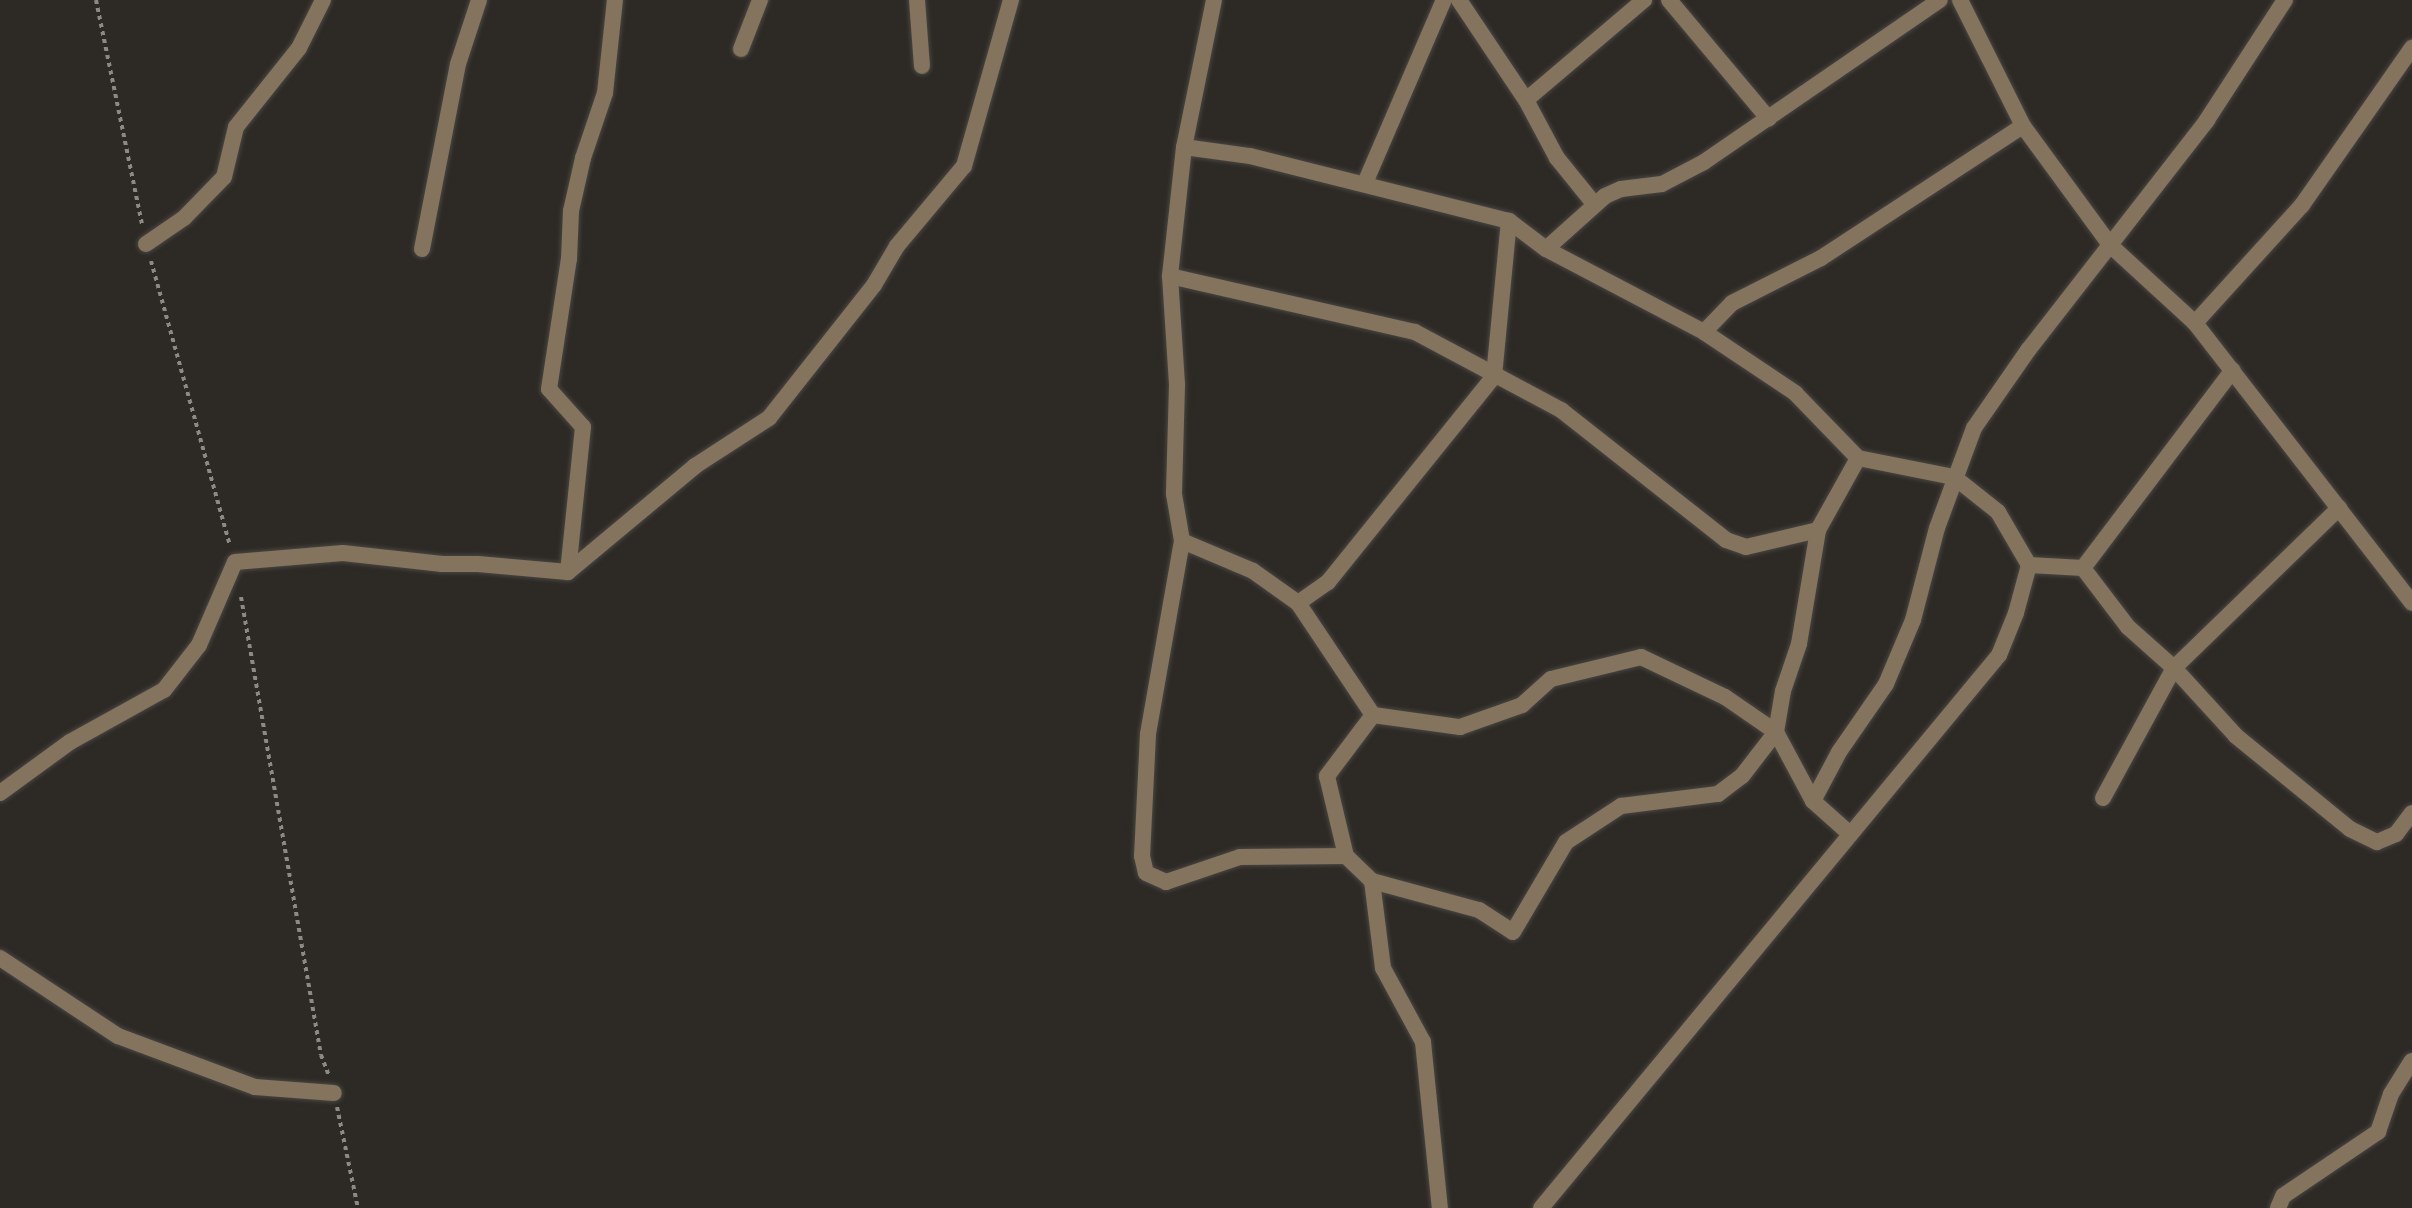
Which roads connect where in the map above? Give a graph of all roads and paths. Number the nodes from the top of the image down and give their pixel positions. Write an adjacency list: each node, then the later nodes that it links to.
1 (323, 0): 25 (street)
2 (479, 0): 27 (street)
3 (615, 0): 41 (street)
4 (760, 0): 16 (street)
5 (917, 0): 17 (street)
6 (1011, 0): 41 (street)
7 (1214, 0): 21 (street)
8 (1444, 0): 22 (street)
9 (1459, 0): 18 (street)
10 (1644, 0): 18 (street)
11 (1669, 0): 19 (street)
12 (1940, 0): 19 (street)
13 (1960, 0): 20 (street)
14 (2285, 0): 26 (street)
15 (2412, 48): 30 (street)
16 (741, 49)
17 (922, 66)
18 (1526, 100): 23 (street)
19 (1769, 119): 23 (street)
20 (2023, 126): 26 (street); 31 (street)
21 (1184, 147): 22 (street); 29 (street)
22 (1365, 183): 24 (street)
23 (1595, 205): 28 (street)
24 (1509, 221): 28 (street); 33 (street)
25 (146, 244)
26 (2110, 245): 30 (street); 35 (street)
27 (422, 249)
28 (1546, 249): 31 (street)
29 (1170, 276): 33 (street); 38 (street)
30 (2195, 323): 32 (street)
31 (1704, 332): 34 (street)
32 (2233, 370): 36 (street); 40 (street)
33 (1494, 376): 37 (street); 42 (street)
34 (1858, 458): 35 (street); 37 (street)
35 (1954, 477): 39 (street); 49 (street)
36 (2339, 508): 43 (street); 44 (street)
37 (1818, 530): 46 (street)
38 (1182, 541): 42 (street); 52 (street)
39 (2029, 565): 40 (street); 51 (street)
40 (2083, 568): 44 (street)
41 (568, 572): 47 (street)
42 (1298, 603): 45 (street)
43 (2412, 603)
44 (2174, 668): 48 (street); 50 (street)
45 (1373, 715): 46 (street); 52 (street)
46 (1776, 732): 49 (street); 53 (street)
47 (0, 793)
48 (2103, 798)
49 (1813, 801): 51 (street)
50 (2412, 813)
51 (1850, 834): 58 (street)
52 (1346, 856): 53 (street)
53 (1372, 881): 57 (street)
54 (0, 958): 56 (street)
55 (2412, 1061): 59 (street)
56 (334, 1093)
57 (1440, 1208)
58 (1541, 1208)
59 (2278, 1208)

